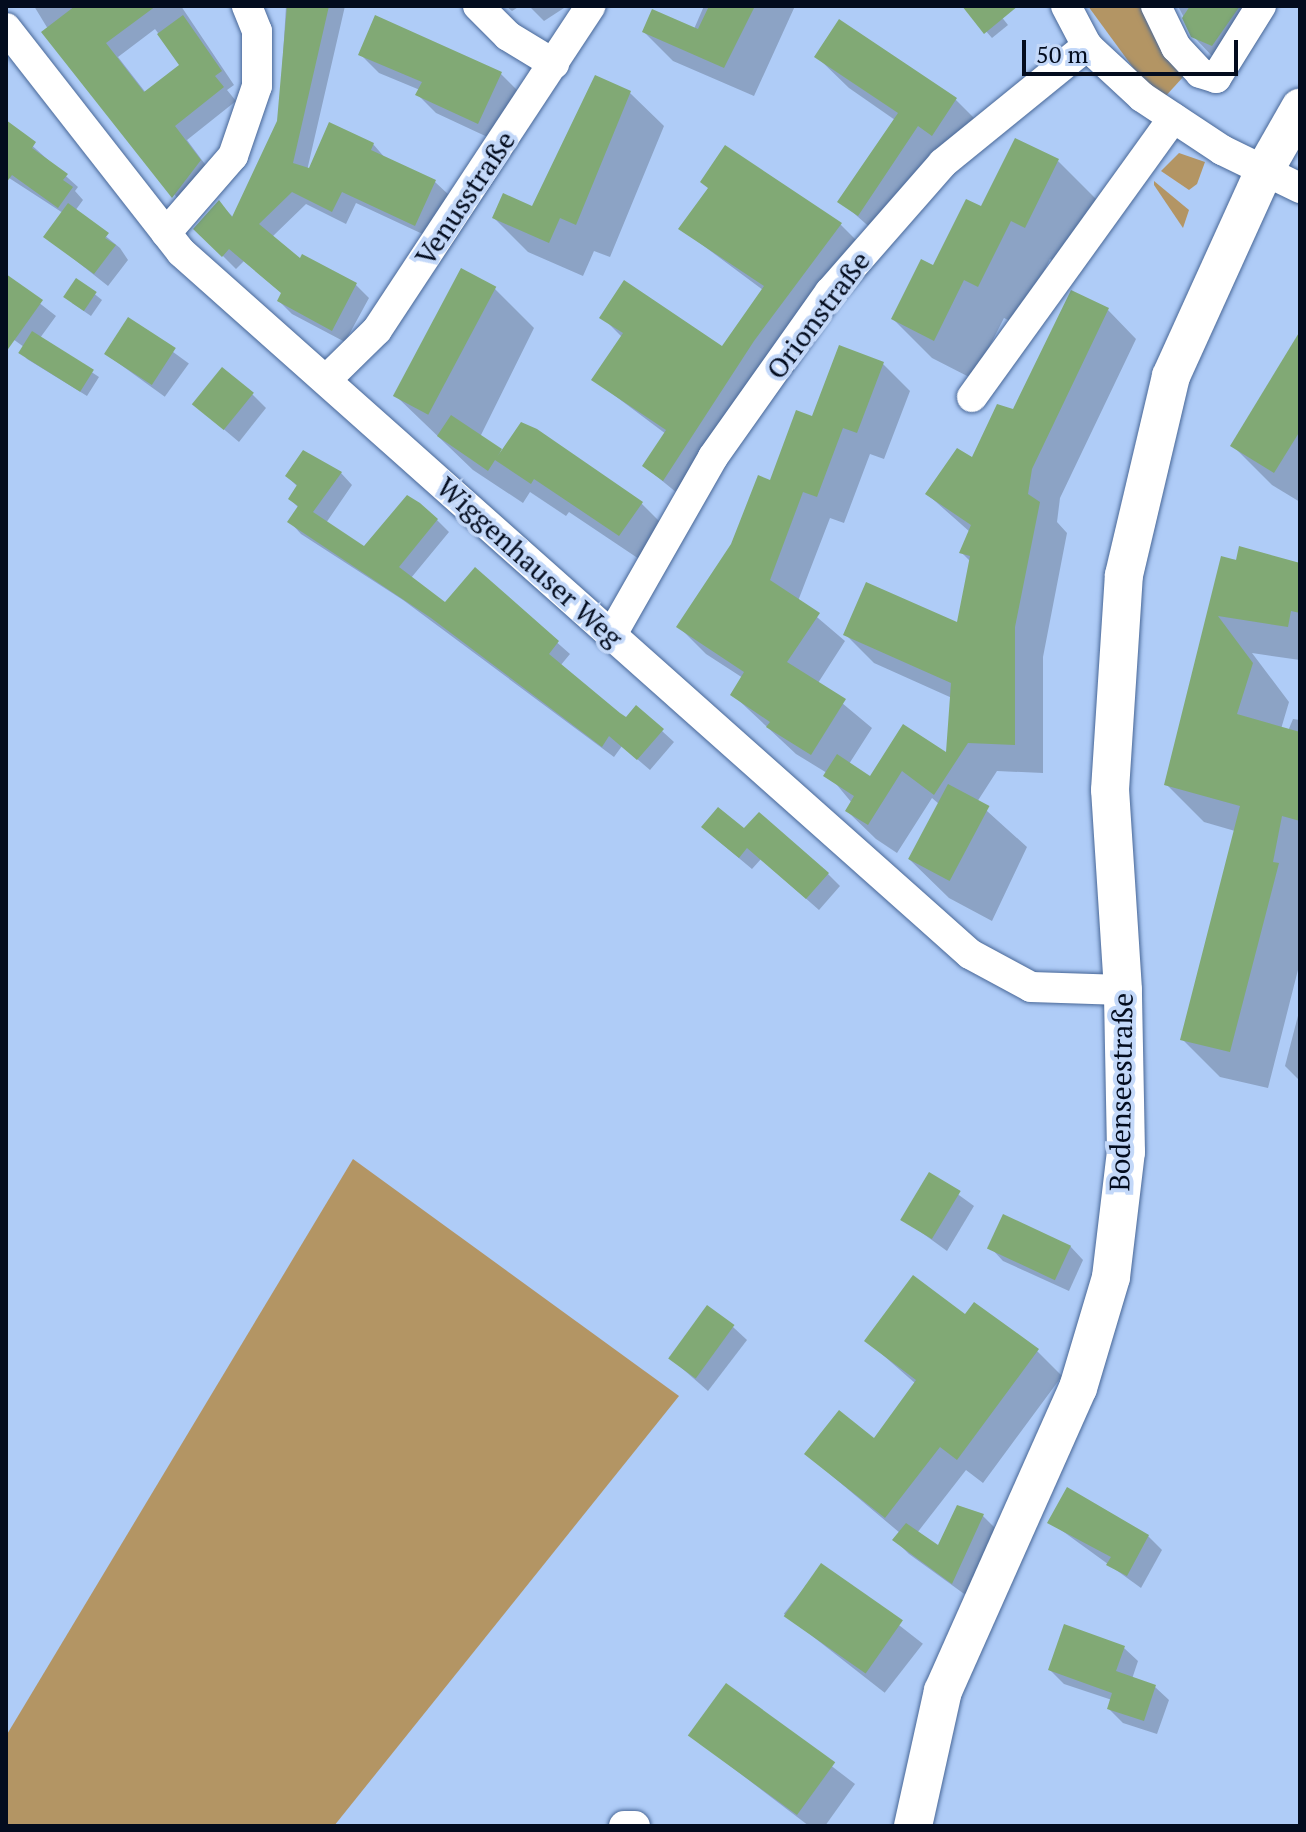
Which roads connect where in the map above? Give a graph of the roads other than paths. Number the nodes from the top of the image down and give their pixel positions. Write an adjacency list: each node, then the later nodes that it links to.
1 (247, 6): 14 (street)
2 (478, 6): 9 (street)
3 (591, 6): 9 (street, Venusstraße)
4 (1066, 6): 8 (street)
5 (1156, 6): 6 (street)
6 (1261, 6)
7 (6, 28): 14 (street, Wiggenhauser Weg)
8 (1087, 46): 11 (street); 17 (street, Orionstraße)
9 (554, 64): 15 (street, Venusstraße)
10 (1300, 108): 12 (main road, Bodenseestraße)
11 (1173, 118): 12 (street); 16 (street)
12 (1264, 171): 13 (street); 18 (main road, Bodenseestraße)
13 (1300, 188)
14 (166, 233): 15 (street, Wiggenhauser Weg)
15 (326, 380): 17 (street, Wiggenhauser Weg)
16 (972, 397)
17 (611, 636): 18 (street, Wiggenhauser Weg)
18 (1123, 990): 21 (main road, Bodenseestraße)
19 (624, 1826): 20 (street)
20 (635, 1826)
21 (913, 1826)

